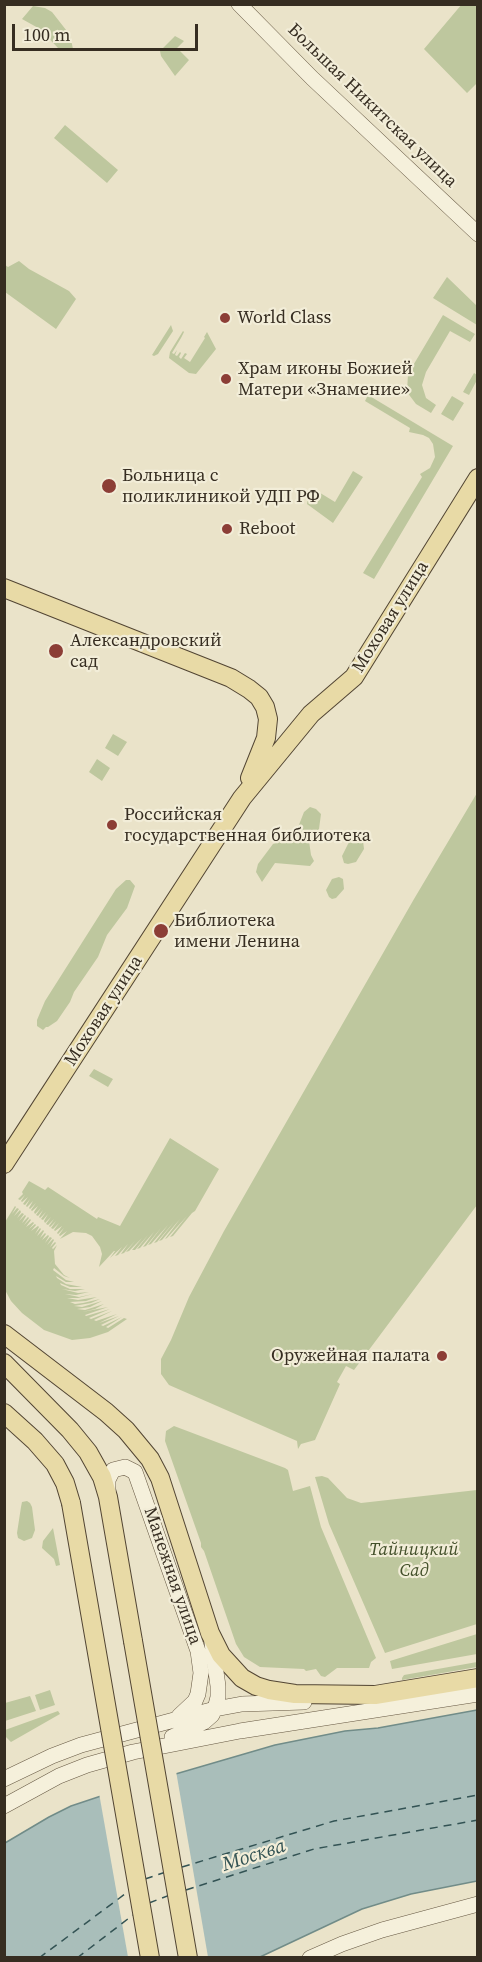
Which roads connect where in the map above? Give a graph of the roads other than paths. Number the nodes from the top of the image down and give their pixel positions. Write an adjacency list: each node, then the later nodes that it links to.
1 (240, 4): 2 (main road, Большая Никитская улица)
2 (477, 234)
3 (477, 478): 5 (main road, Моховая улица)
4 (4, 588): 5 (main road, Моховая улица)
5 (242, 798): 6 (main road, Моховая улица)
6 (4, 1164)
7 (4, 1334): 11 (main road, Манежная улица)
8 (4, 1363): 10 (main road)
9 (4, 1413): 21 (main road, bridge)
10 (108, 1497): 16 (main road, Манежная улица); 22 (main road, bridge)
11 (210, 1633): 14 (main road, Манежная улица); 15 (main road, Манежная улица)
12 (477, 1678): 14 (main road, Манежная улица)
13 (477, 1694): 17 (main road)
14 (375, 1695): 15 (main road)
15 (215, 1709): 16 (main road); 17 (main road)
16 (171, 1721): 18 (main road)
17 (133, 1752): 19 (main road)
18 (4, 1779)
19 (4, 1806)
20 (477, 1904): 23 (main road)
21 (150, 1958)
22 (188, 1958)
23 (310, 1958)

